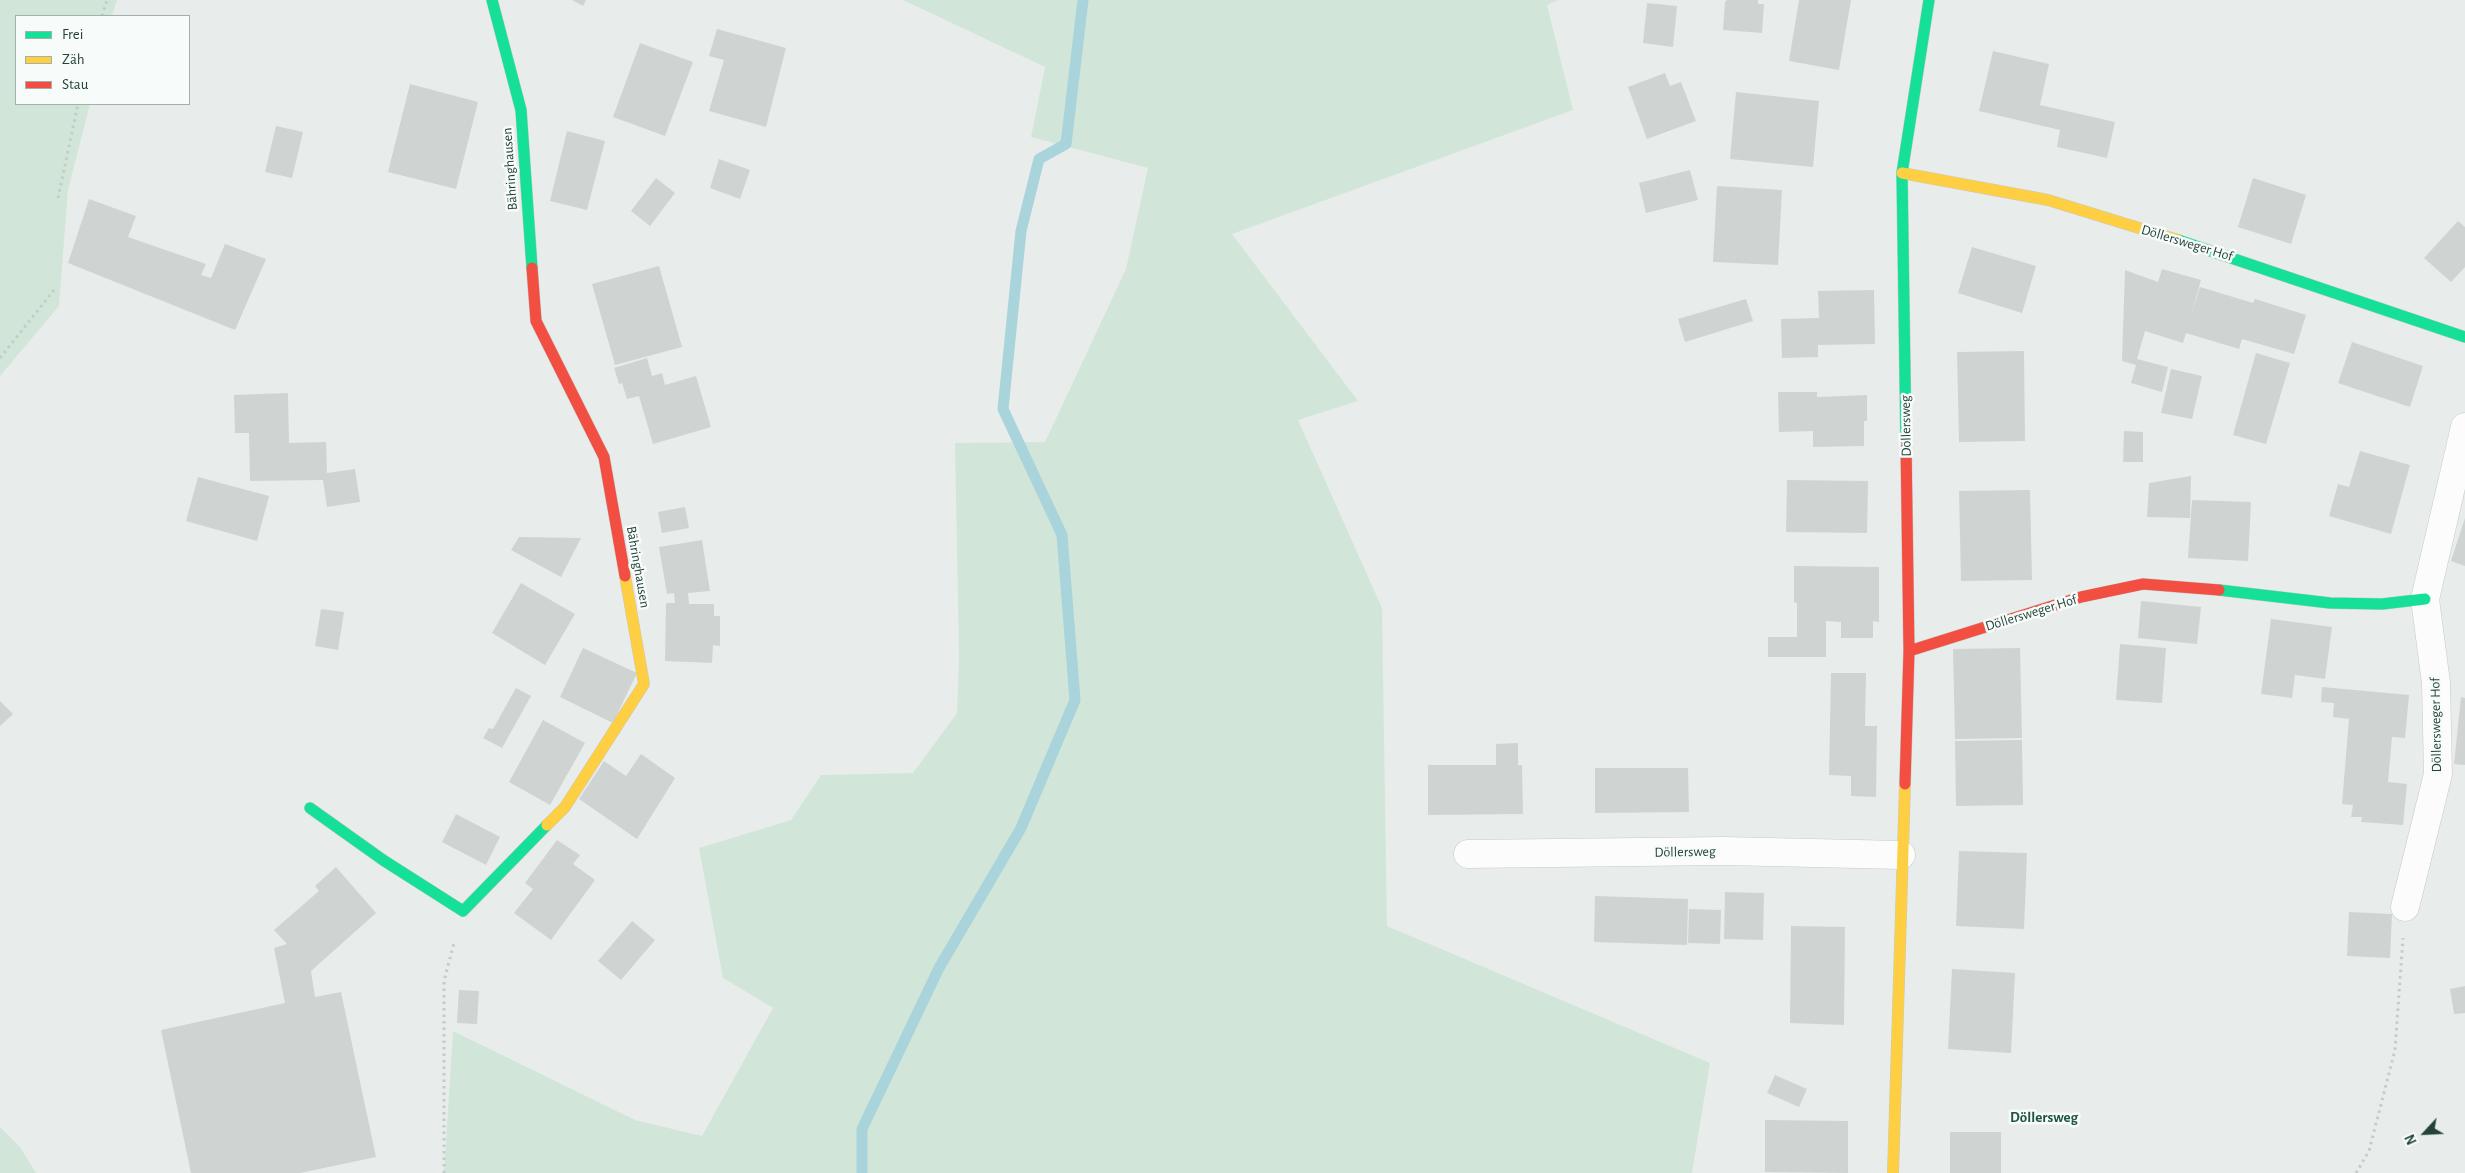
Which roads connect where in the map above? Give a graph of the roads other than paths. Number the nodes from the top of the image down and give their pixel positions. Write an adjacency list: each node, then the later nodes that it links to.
1 (492, 0): 8 (street, Bähringhausen)
2 (1930, 0): 3 (street, Döllersweg)
3 (1902, 173): 4 (street, Döllersweger Hof); 7 (street, Döllersweg)
4 (2465, 337)
5 (2465, 428): 6 (street, Döllersweger Hof)
6 (2425, 599): 7 (street, Döllersweger Hof); 11 (street, Döllersweger Hof)
7 (1909, 651): 10 (street, Döllersweg)
8 (310, 808)
9 (1468, 854): 10 (street, Döllersweg)
10 (1901, 855): 12 (street, Döllersweg)
11 (2405, 907)
12 (1893, 1173)

